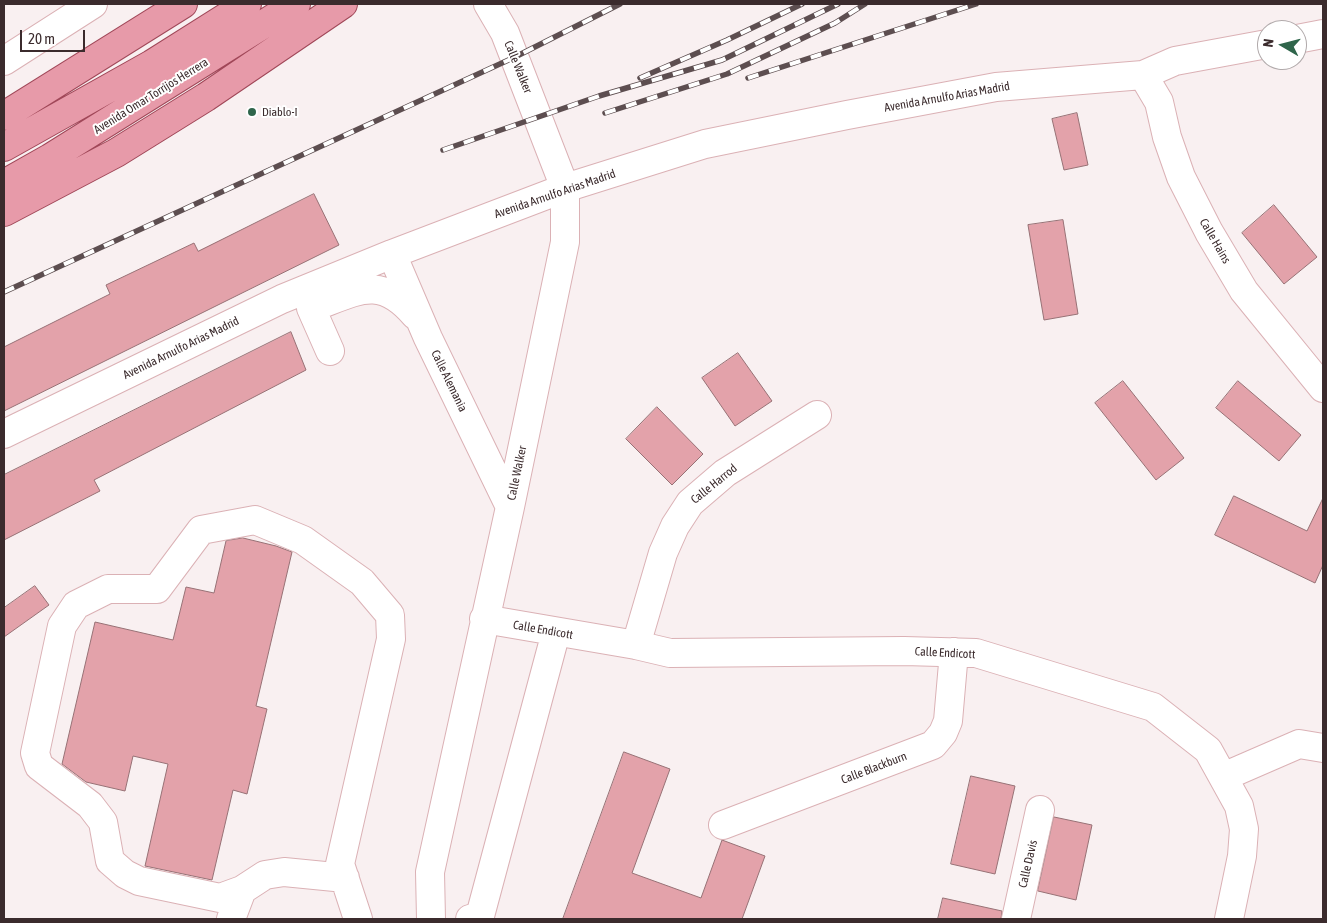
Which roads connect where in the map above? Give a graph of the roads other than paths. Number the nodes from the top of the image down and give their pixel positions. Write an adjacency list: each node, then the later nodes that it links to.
1 (93, 4): 12 (street)
2 (183, 4): 14 (main road)
3 (247, 4): 15 (main road)
4 (296, 4): 16 (main road, Avenida Omar Torrijos Herrera)
5 (343, 4): 18 (main road)
6 (488, 4): 8 (street, Calle Walker)
7 (503, 4): 8 (street, Calle Walker)
8 (505, 33): 17 (street, Calle Walker)
9 (1323, 34): 10 (street)
10 (1307, 37)
11 (1257, 46): 13 (street, Avenida Arnulfo Arias Madrid)
12 (4, 61)
13 (1142, 75): 17 (street, Avenida Arnulfo Arias Madrid); 22 (street, Calle Hains)
14 (6, 112)
15 (4, 147)
16 (4, 184)
17 (565, 188): 19 (street, Avenida Arnulfo Arias Madrid); 25 (street, Calle Walker)
18 (4, 212)
19 (392, 254): 20 (street, Calle Alemania); 24 (street, Avenida Arnulfo Arias Madrid)
20 (420, 321): 21 (street); 25 (street, Calle Alemania)
21 (330, 351)
22 (1323, 388)
23 (817, 415): 28 (street, Calle Harrod)
24 (4, 434)
25 (510, 507): 26 (street, Calle Walker)
26 (484, 619): 27 (street, Calle Endicott); 38 (street, Calle Walker)
27 (556, 632): 28 (street, Calle Endicott); 39 (street)
28 (636, 645): 29 (street, Calle Endicott)
29 (954, 652): 31 (street, Calle Endicott); 33 (street, Calle Blackburn)
30 (1323, 748): 31 (street)
31 (1223, 777): 41 (street, Calle Endicott)
32 (1040, 810): 40 (street, Calle Davis)
33 (724, 825)
34 (345, 878): 35 (street); 35 (street); 37 (street)
35 (242, 890): 36 (street)
36 (231, 919)
37 (358, 919)
38 (432, 919)
39 (470, 919)
40 (1016, 919)
41 (1229, 919)

